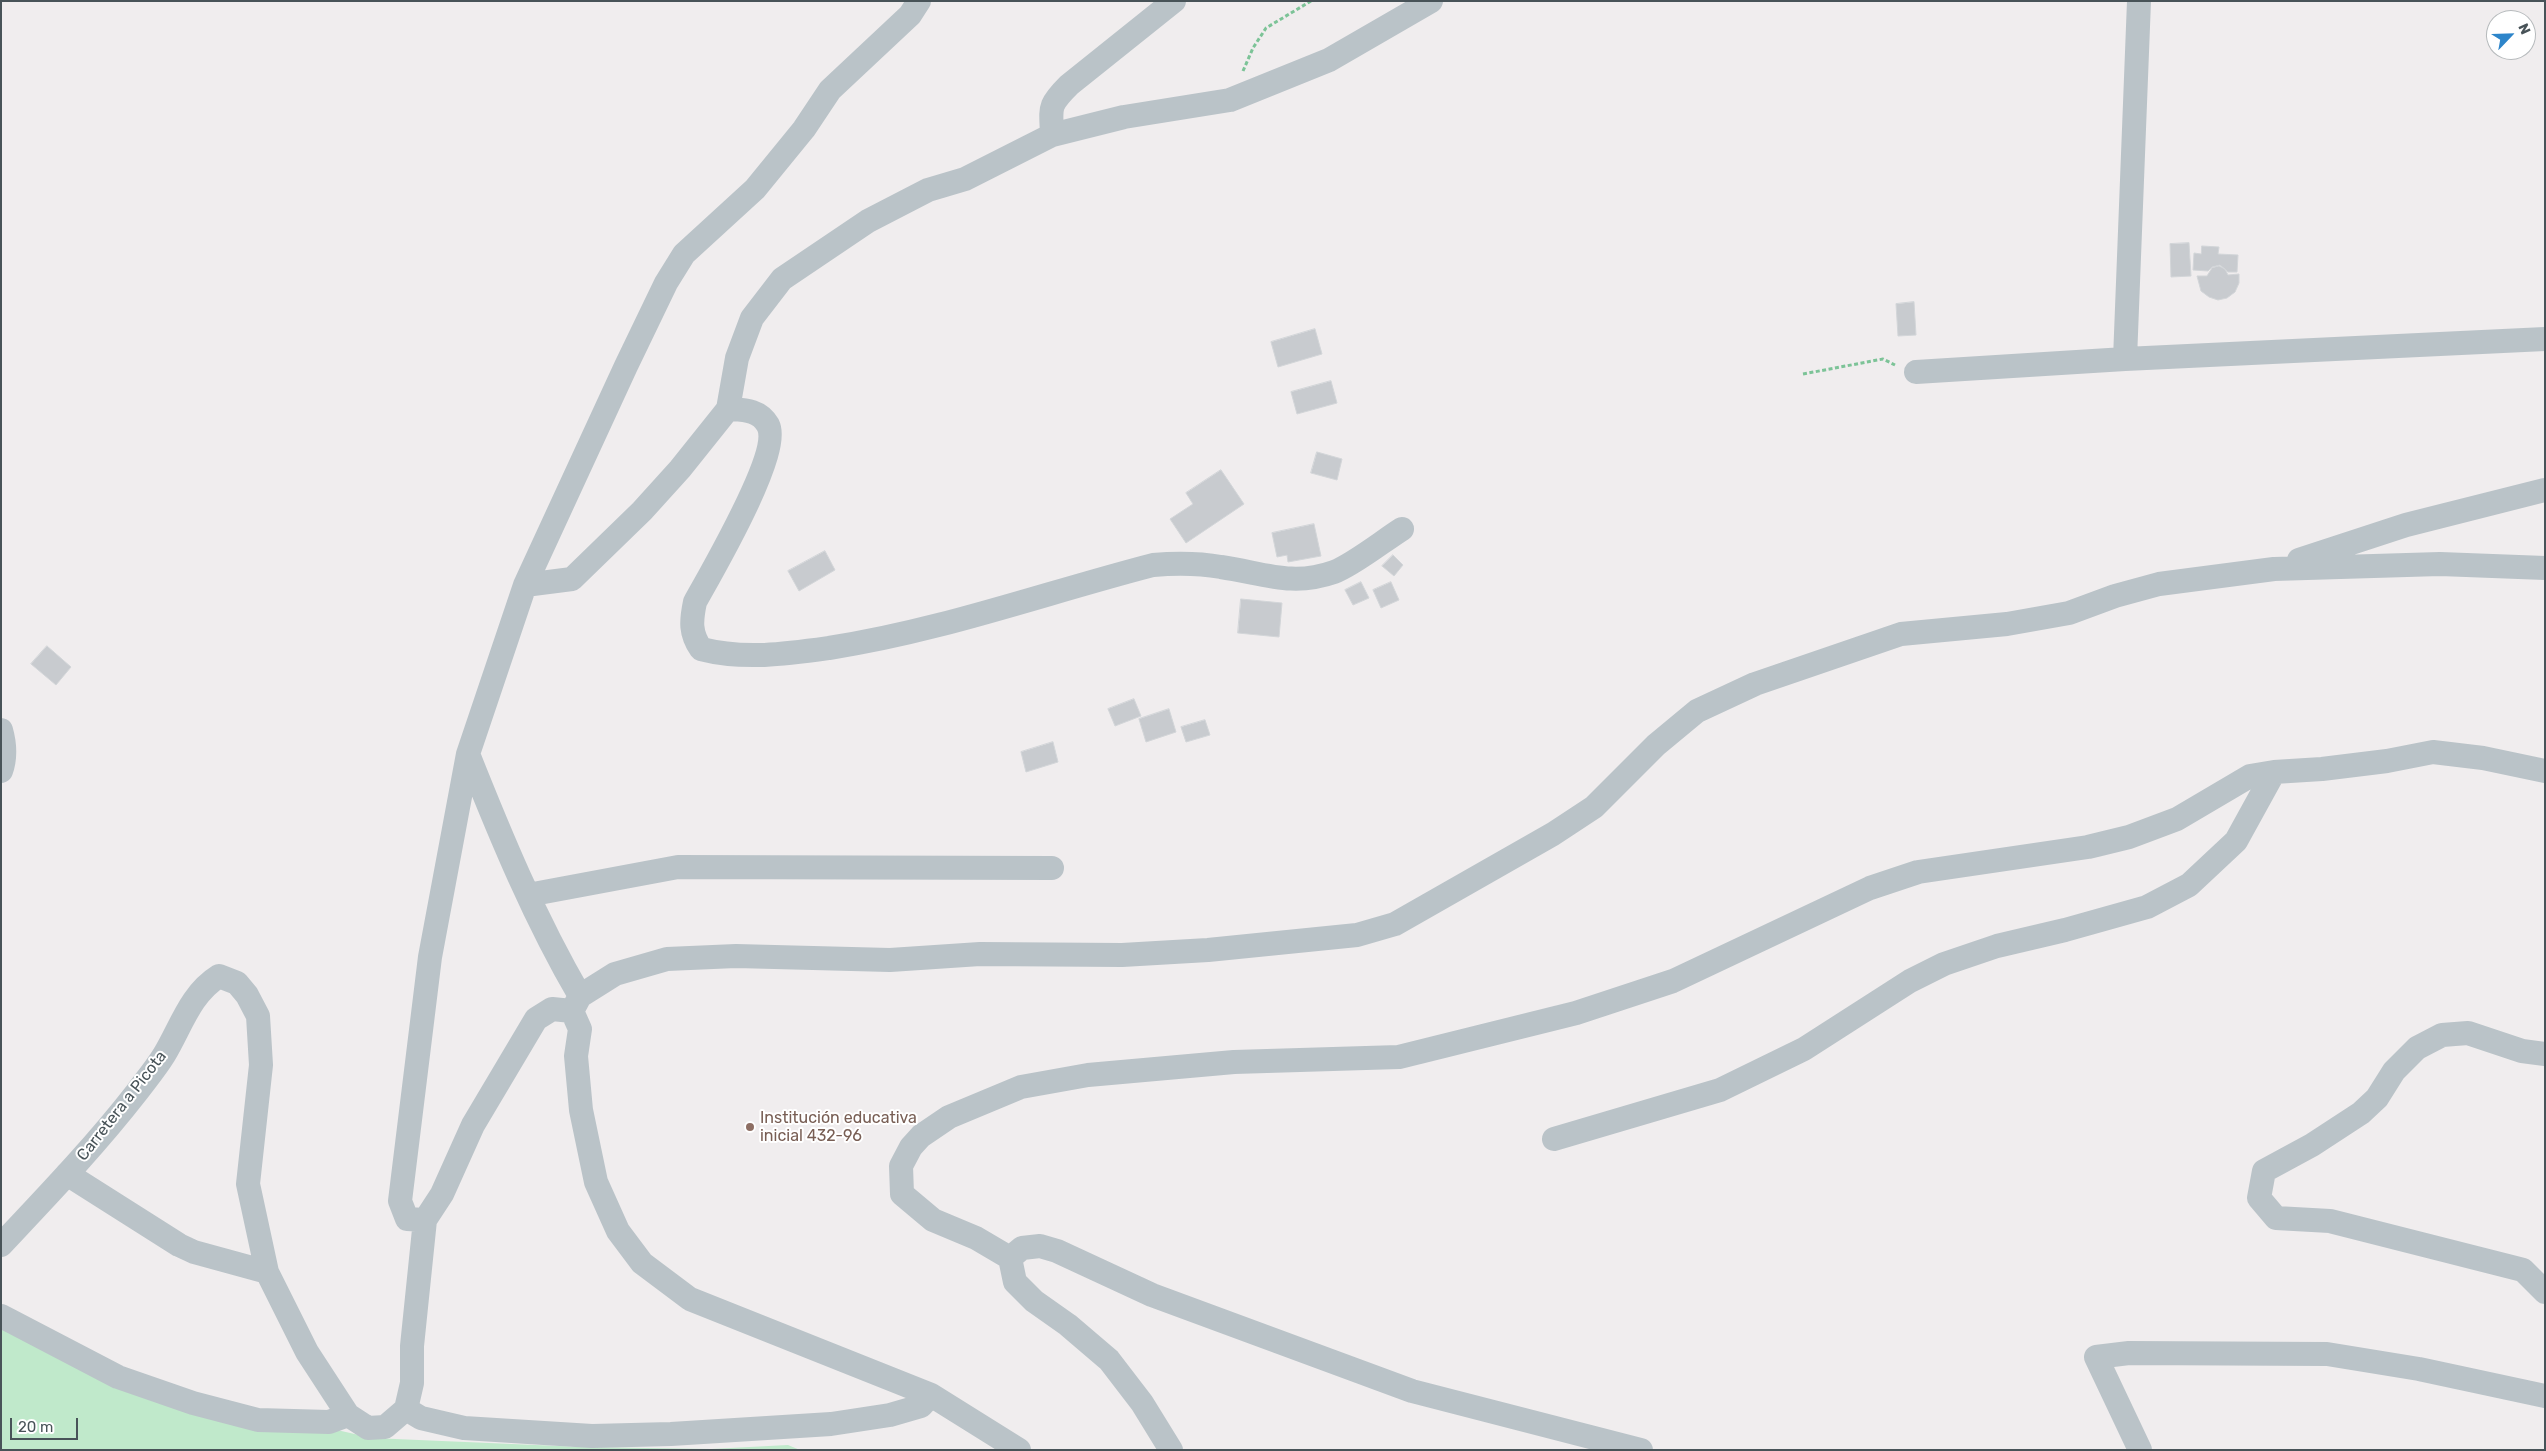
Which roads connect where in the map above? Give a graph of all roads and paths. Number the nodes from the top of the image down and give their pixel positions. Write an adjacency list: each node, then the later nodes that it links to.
1 (919, 1): 17 (street)
2 (1174, 1): 7 (street)
3 (1311, 1): 6 (path)
4 (1431, 1): 6 (street)
5 (2139, 1): 9 (street)
6 (1230, 100): 7 (street)
7 (1052, 135): 12 (street)
8 (2545, 339): 9 (street)
9 (2125, 359): 10 (street)
10 (1916, 372): 11 (path)
11 (1803, 374)
12 (728, 409): 14 (street); 17 (street)
13 (2545, 490): 16 (street)
14 (1402, 529)
15 (2545, 568): 16 (street)
16 (2274, 569): 25 (street)
17 (525, 585): 19 (street)
18 (1, 730): 20 (street)
19 (468, 754): 24 (street); 29 (street)
20 (1, 771)
21 (2545, 771): 22 (street)
22 (2274, 772): 27 (street); 31 (street)
23 (1052, 868): 24 (street)
24 (528, 895): 25 (street)
25 (576, 1004): 29 (street); 35 (street)
26 (2545, 1054): 33 (street)
27 (1554, 1138)
28 (67, 1174): 30 (street, Carretera a Picota); 32 (street); 32 (street, Carretera a Picota)
29 (425, 1220): 37 (street)
30 (1, 1245)
31 (1010, 1258): 40 (street); 41 (street)
32 (267, 1272): 38 (street, Carretera a Picota)
33 (2545, 1292)
34 (1, 1316): 38 (street)
35 (931, 1395): 37 (street); 39 (street)
36 (2545, 1396): 42 (street)
37 (406, 1409): 38 (street, Carretera a Picota)
38 (348, 1415)
39 (1019, 1450)
40 (1171, 1450)
41 (1641, 1450)
42 (2140, 1450)

